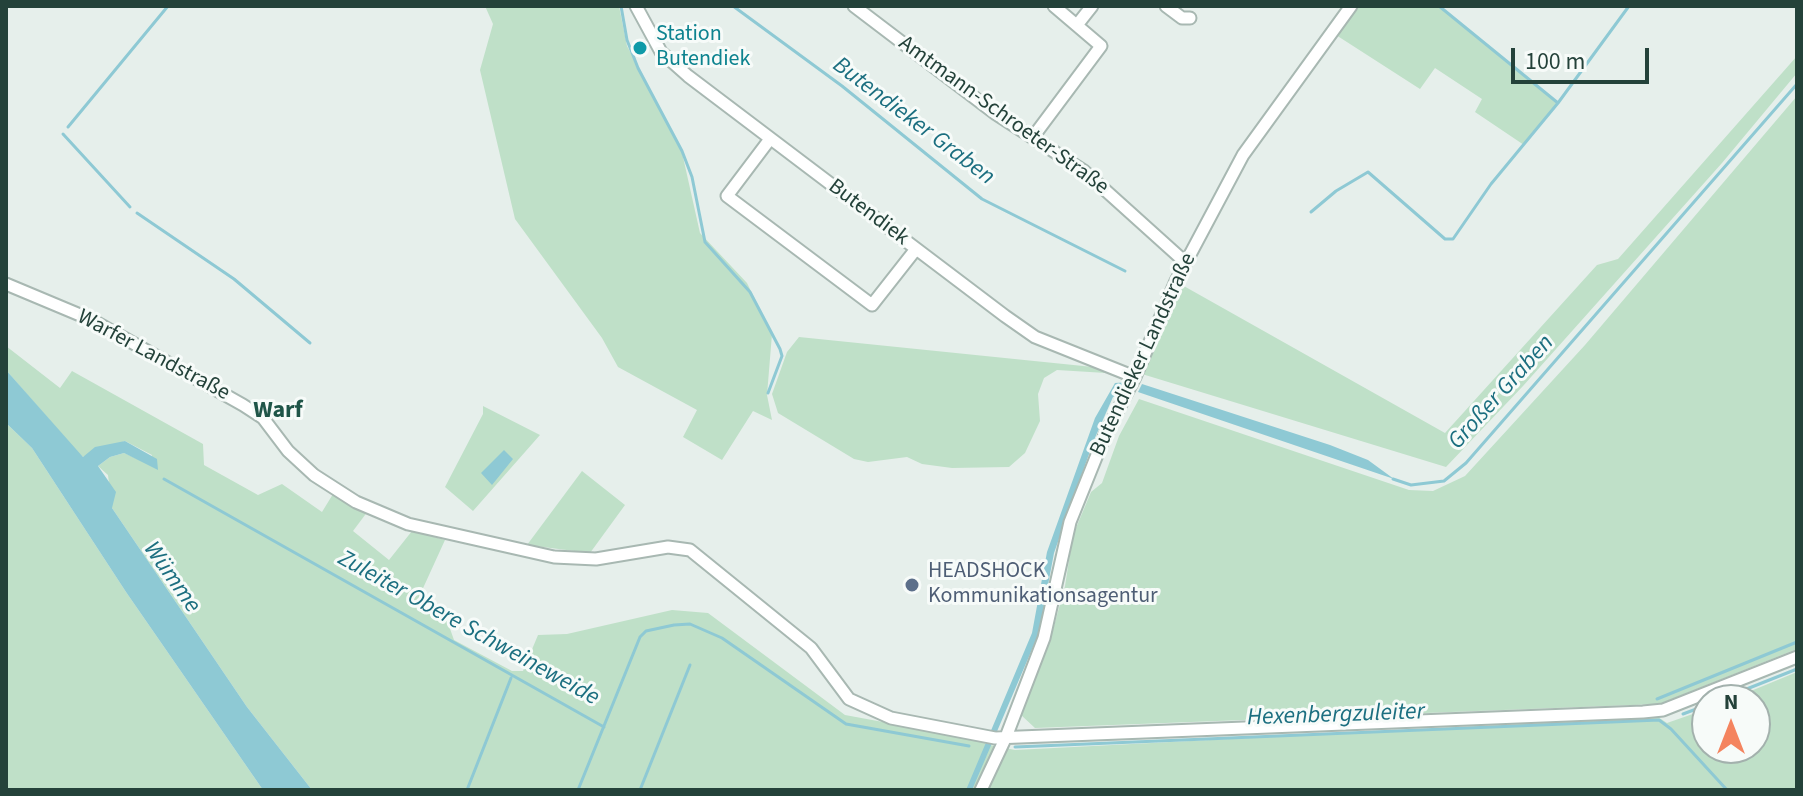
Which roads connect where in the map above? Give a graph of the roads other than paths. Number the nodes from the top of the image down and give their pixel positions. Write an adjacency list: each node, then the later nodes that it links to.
1 (636, 6): 10 (street, Butendiek)
2 (854, 6): 9 (street, Amtmann-Schroeter-Straße)
3 (1054, 6): 8 (street)
4 (1092, 6): 8 (street)
5 (1166, 6): 7 (street)
6 (1351, 6): 12 (street, Butendieker Landstraße)
7 (1190, 18)
8 (1077, 25): 9 (street)
9 (1033, 137): 12 (street, Amtmann-Schroeter-Straße)
10 (770, 139): 11 (street, Butendiek); 11 (street)
11 (916, 249): 14 (street, Butendiek)
12 (1185, 262): 14 (street, Butendieker Landstraße)
13 (6, 284): 16 (street, Warfer Landstraße)
14 (1135, 377): 16 (street, Butendieker Landstraße)
15 (1797, 657): 16 (street, Warfer Landstraße)
16 (996, 737): 17 (street, Butendieker Landstraße)
17 (981, 790)

